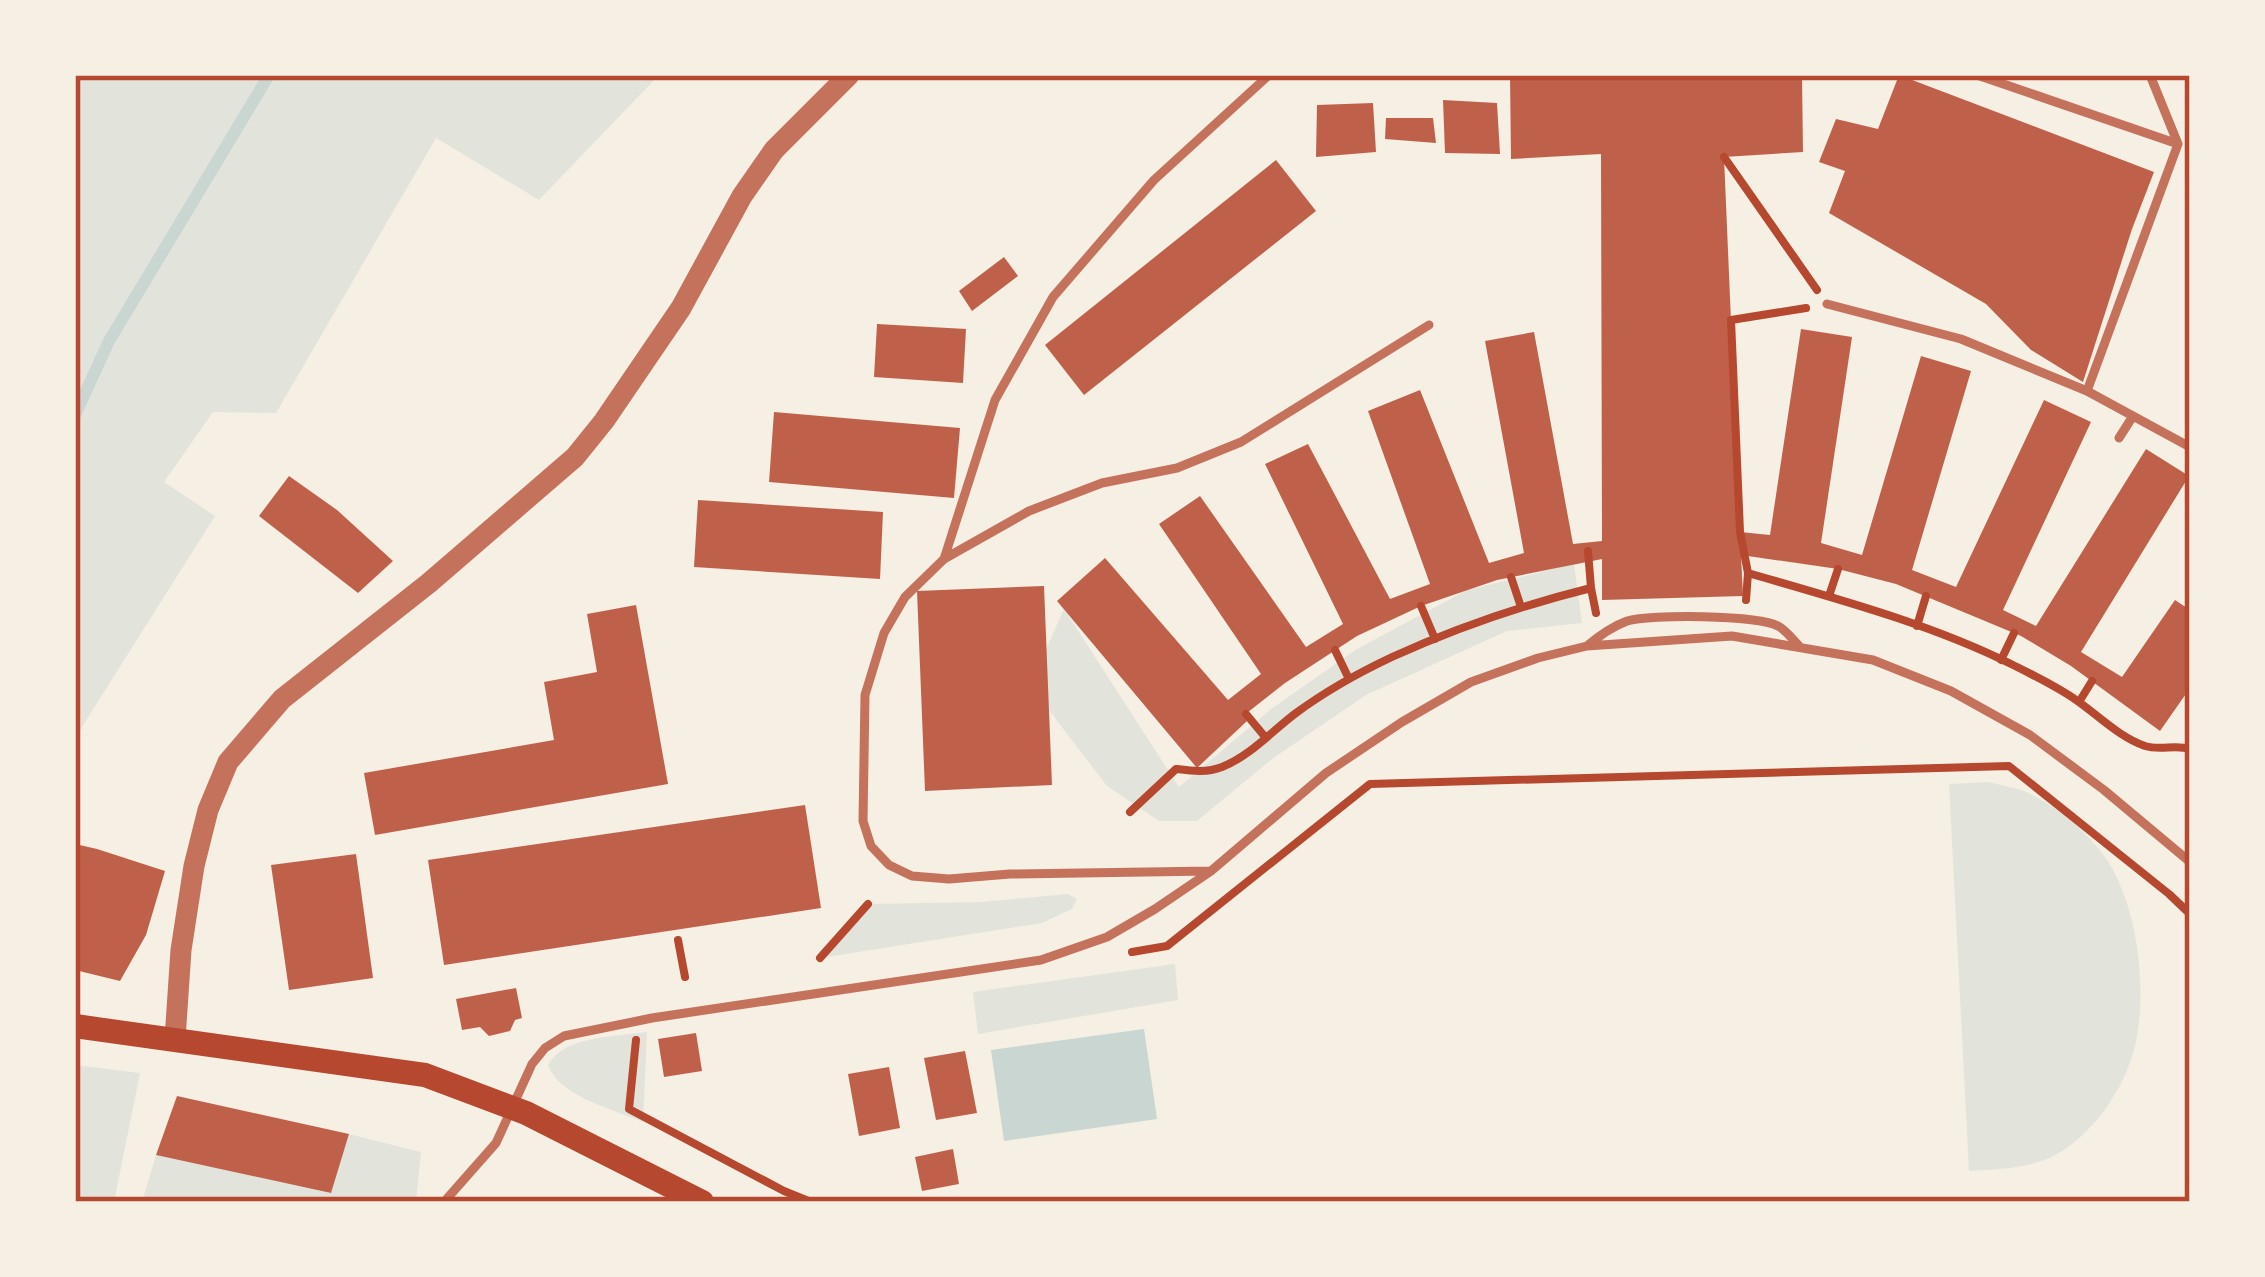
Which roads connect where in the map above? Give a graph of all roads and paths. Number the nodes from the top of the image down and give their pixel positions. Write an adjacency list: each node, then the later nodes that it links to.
1 (850, 75): 47 (street)
2 (1269, 75): 14 (lane)
3 (1977, 75): 5 (lane)
4 (2150, 75): 5 (lane)
5 (2178, 144): 9 (lane)
6 (1724, 157): 7 (path)
7 (1827, 304): 9 (lane); 19 (path)
8 (1429, 325): 14 (lane)
9 (2087, 392): 10 (lane)
10 (2133, 416): 11 (lane); 12 (lane)
11 (2119, 438)
12 (2190, 447)
13 (1588, 551): 17 (path)
14 (944, 559): 38 (lane)
15 (1838, 569): 19 (path)
16 (1511, 577): 21 (path)
17 (1592, 588): 21 (path); 24 (path)
18 (1926, 596): 22 (path)
19 (1829, 597): 22 (path)
20 (1421, 606): 25 (path)
21 (1521, 607): 25 (path)
22 (1917, 626): 29 (path)
23 (2014, 633): 29 (path)
24 (1599, 636): 26 (lane); 27 (lane)
25 (1435, 639): 30 (path)
26 (1587, 646): 27 (lane); 38 (lane)
27 (1799, 646): 37 (lane)
28 (1335, 650): 30 (path)
29 (2001, 660): 32 (path)
30 (1349, 679): 34 (path)
31 (2092, 681): 32 (path)
32 (2079, 702): 35 (path)
33 (1246, 714): 34 (path)
34 (1266, 737): 36 (path)
35 (2190, 748)
36 (1130, 812)
37 (2190, 862)
38 (1211, 871): 48 (lane)
39 (868, 904): 43 (path)
40 (2190, 914): 42 (path)
41 (678, 940): 44 (path)
42 (1121, 954)
43 (820, 958)
44 (685, 977)
45 (75, 1026): 47 (main road)
46 (637, 1034): 51 (path)
47 (175, 1039): 48 (main road)
48 (511, 1107): 49 (lane); 50 (main road)
49 (444, 1202)
50 (702, 1202)
51 (811, 1202)

